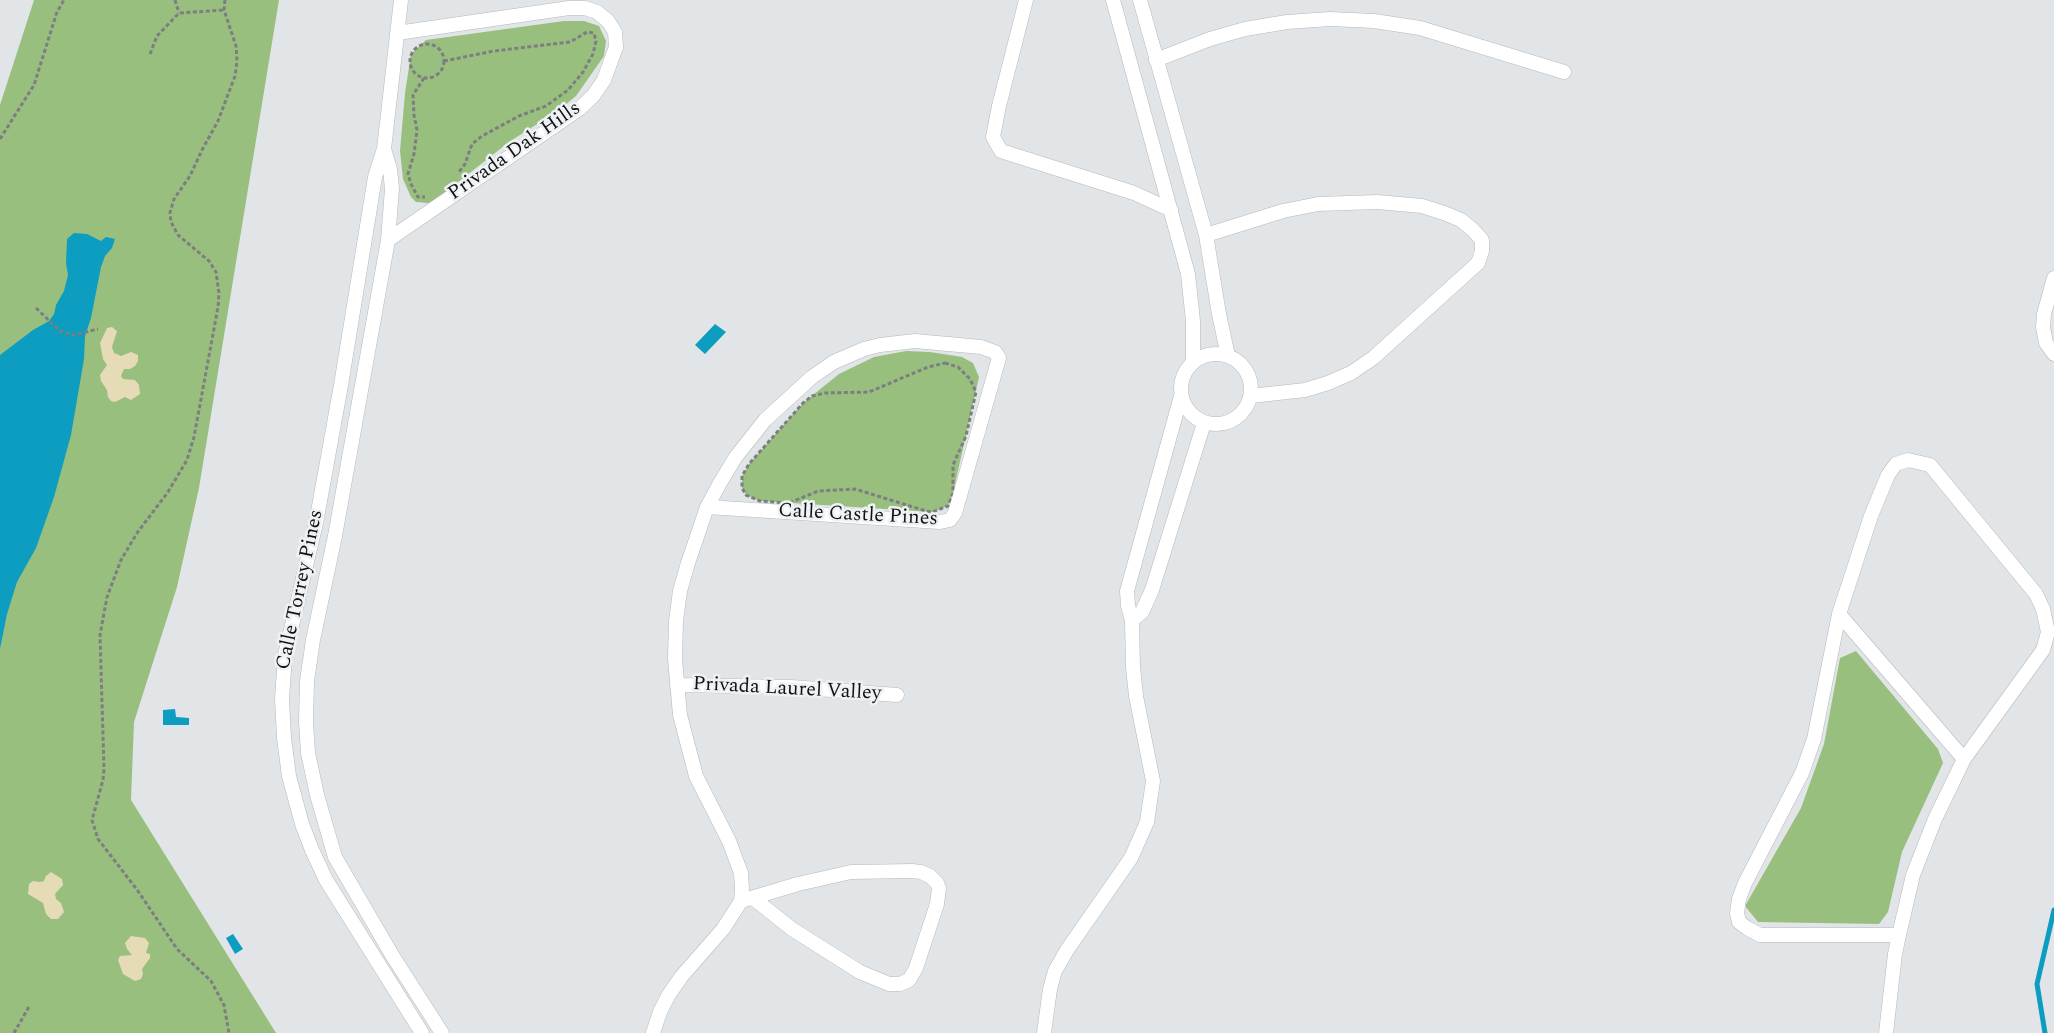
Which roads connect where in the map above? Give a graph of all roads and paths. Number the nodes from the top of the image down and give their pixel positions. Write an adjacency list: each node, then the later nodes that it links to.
1 (64, 0): 16 (path)
2 (175, 0): 9 (path)
3 (225, 0): 8 (path)
4 (401, 0): 10 (street, Calle Torrey Pines)
5 (1026, 0): 20 (street)
6 (1113, 0): 20 (street)
7 (1140, 0): 12 (street)
8 (224, 10): 9 (path); 43 (path)
9 (179, 13): 11 (path)
10 (397, 33): 17 (street, Calle Torrey Pines); 22 (street, Privada Dak Hills)
11 (150, 54)
12 (1156, 60): 14 (street); 21 (street)
13 (444, 61): 15 (path); 15 (path); 18 (path)
14 (1564, 72)
15 (424, 78): 19 (path)
16 (0, 139)
17 (384, 149): 22 (street, Calle Torrey Pines); 44 (street, Calle Torrey Pines)
18 (457, 174)
19 (428, 197)
20 (1171, 210): 28 (street)
21 (1206, 235): 27 (street); 30 (street)
22 (388, 240): 45 (street, Calle Torrey Pines)
23 (2054, 278): 26 (street)
24 (36, 308): 25 (path)
25 (98, 329)
26 (2051, 347)
27 (1228, 356): 28 (street); 30 (street)
28 (1193, 362): 29 (street)
29 (1181, 396): 31 (street); 35 (street)
30 (1251, 396): 31 (street)
31 (1204, 423): 35 (street)
32 (760, 501): 32 (path)
33 (708, 507): 33 (street, Calle Castle Pines); 36 (street, Calle Castle Pines)
34 (1839, 614): 38 (street); 38 (street); 40 (street)
35 (1132, 620): 47 (street)
36 (677, 685): 37 (street, Privada Laurel Valley); 39 (street, Calle Castle Pines)
37 (897, 695)
38 (1964, 759): 40 (street)
39 (747, 900): 39 (street); 46 (street)
40 (1899, 935): 48 (street)
41 (30, 1005): 42 (path)
42 (14, 1033)
43 (229, 1033)
44 (422, 1033)
45 (442, 1033)
46 (653, 1033)
47 (1044, 1033)
48 (1886, 1033)

